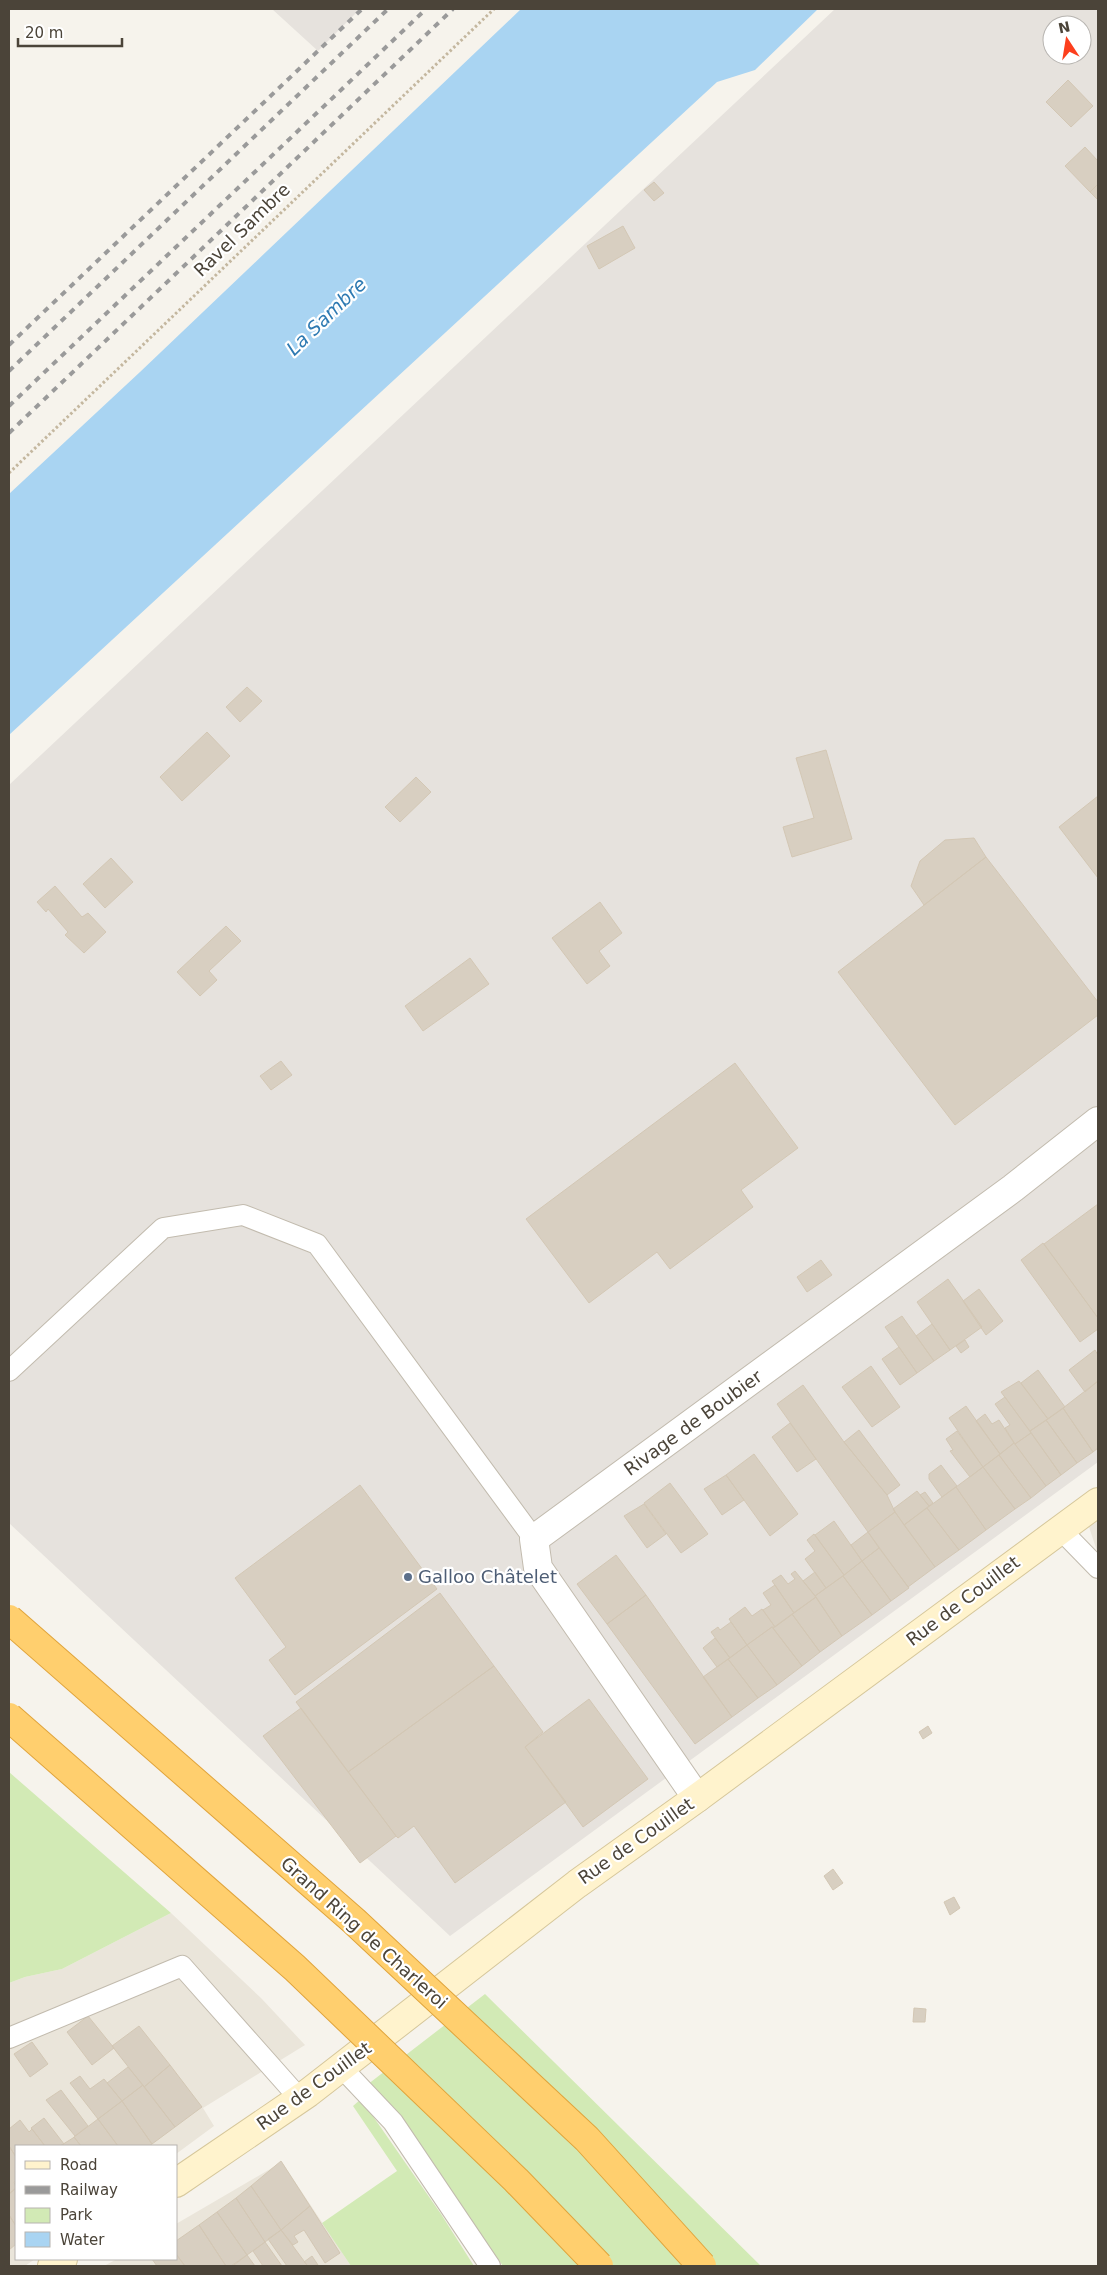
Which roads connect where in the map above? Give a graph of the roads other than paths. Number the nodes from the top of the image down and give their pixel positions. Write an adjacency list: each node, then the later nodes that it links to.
1 (1098, 1121): 5 (street, Rivage de Boubier)
2 (9, 1371): 5 (lane)
3 (1098, 1502): 4 (main road, Rue de Couillet)
4 (1060, 1529): 6 (lane); 9 (main road, Rue de Couillet)
5 (534, 1539): 9 (street)
6 (1098, 1568)
7 (9, 1619): 16 (highway, Grand Ring de Charleroi, bridge)
8 (9, 1717): 15 (highway, bridge)
9 (697, 1798): 11 (main road, Rue de Couillet)
10 (9, 2038): 12 (lane)
11 (342, 2068): 12 (main road, Rue de Couillet); 14 (lane)
12 (300, 2099): 13 (main road, Rue de Couillet)
13 (178, 2182)
14 (490, 2266)
15 (599, 2266)
16 (702, 2266)

